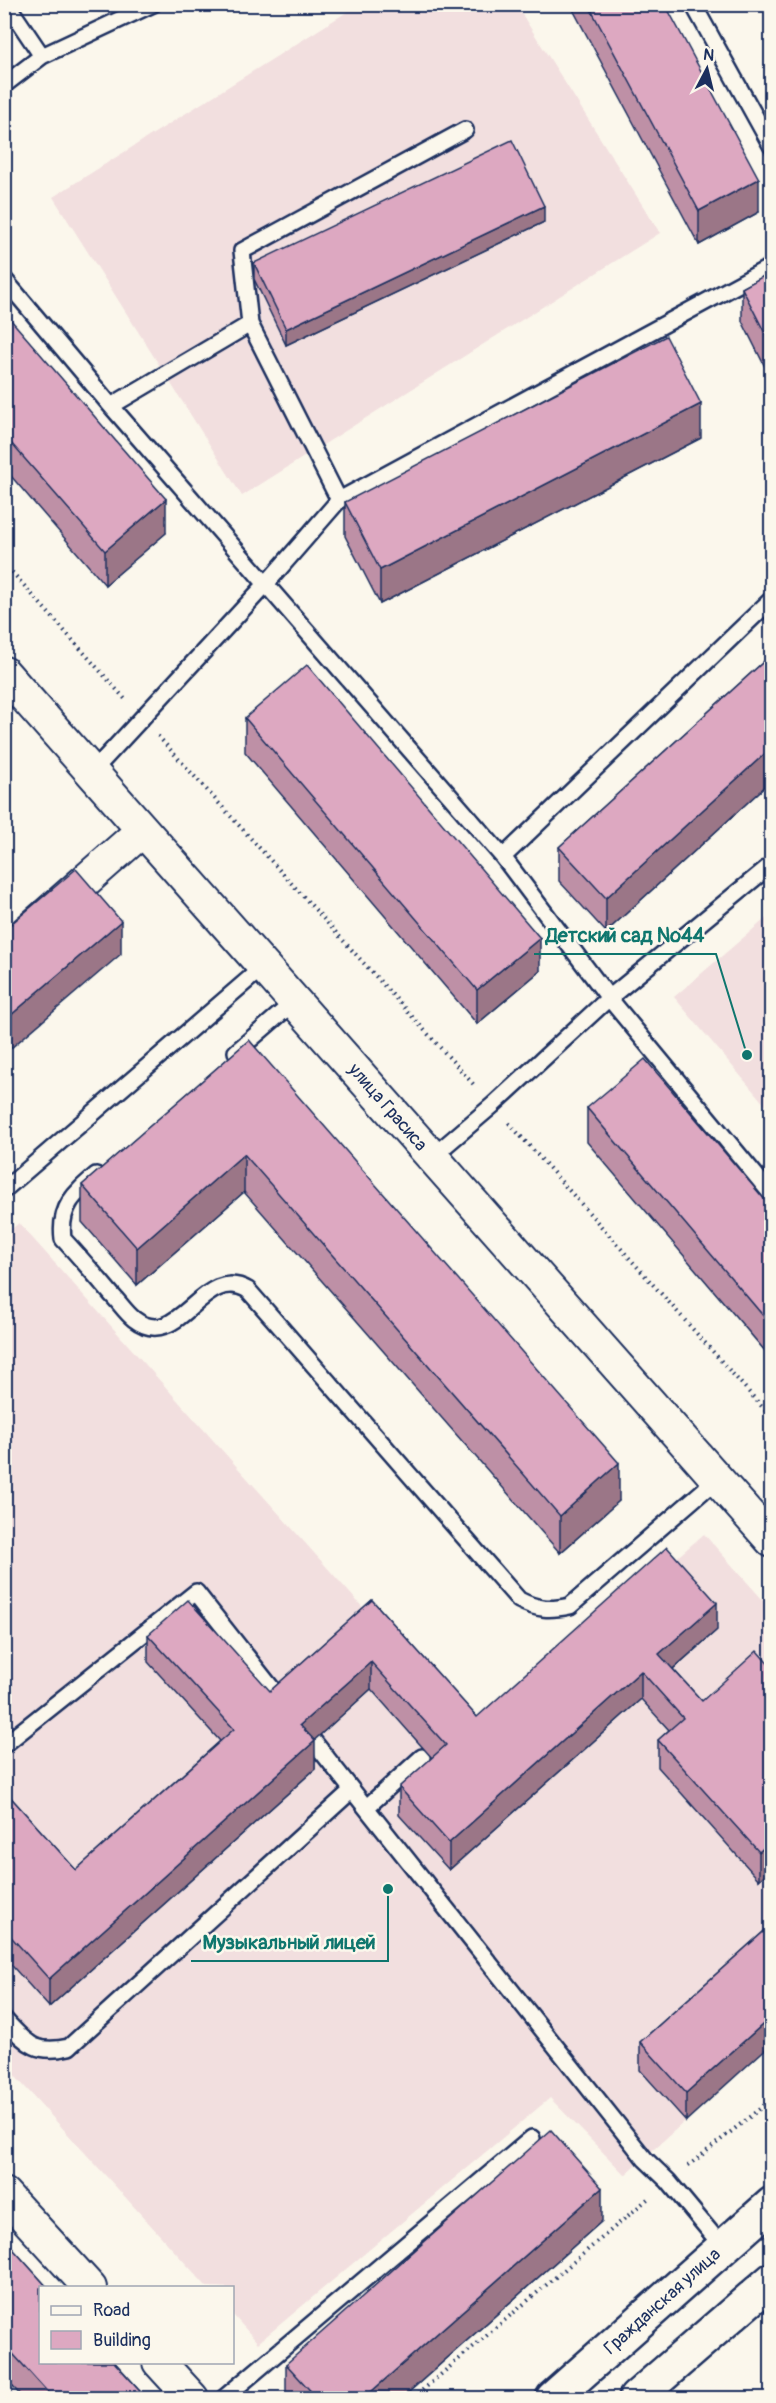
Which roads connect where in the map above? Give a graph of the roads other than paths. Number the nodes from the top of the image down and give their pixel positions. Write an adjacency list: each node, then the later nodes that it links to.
1 (7, 4): 4 (lane)
2 (153, 4): 4 (lane)
3 (693, 4): 7 (lane)
4 (42, 56): 5 (lane)
5 (4, 85)
6 (465, 130): 10 (lane)
7 (771, 147)
8 (771, 266): 12 (lane)
9 (4, 279): 11 (lane)
10 (250, 324): 11 (lane); 12 (lane)
11 (111, 406): 13 (lane)
12 (339, 500): 13 (lane)
13 (266, 584): 16 (lane); 18 (lane)
14 (771, 598): 18 (lane)
15 (4, 673): 16 (street, улица Грасиса)
16 (92, 772): 17 (street, улица Грасиса)
17 (143, 830): 20 (street); 21 (street, улица Грасиса)
18 (503, 857): 22 (lane)
19 (771, 864): 22 (lane)
20 (4, 951)
21 (264, 966): 23 (street, улица Грасиса); 27 (lane)
22 (609, 998): 25 (lane); 28 (lane)
23 (295, 1001): 24 (lane); 25 (street, улица Грасиса)
24 (223, 1064)
25 (432, 1157): 29 (street, улица Грасиса)
26 (106, 1166): 29 (lane)
27 (4, 1190)
28 (771, 1195)
29 (717, 1479): 30 (street, улица Грасиса)
30 (771, 1540)
31 (4, 1745): 33 (lane)
32 (423, 1757): 34 (lane)
33 (352, 1790): 34 (lane); 35 (lane)
34 (367, 1807): 39 (lane)
35 (4, 2019)
36 (532, 2138): 44 (lane)
37 (4, 2194): 41 (street)
38 (771, 2204): 39 (main road, Гражданская улица)
39 (722, 2246): 45 (main road, Гражданская улица)
40 (771, 2280): 46 (main road)
41 (88, 2286)
42 (161, 2364): 43 (street)
43 (192, 2398)
44 (224, 2398)
45 (553, 2398)
46 (636, 2398)

